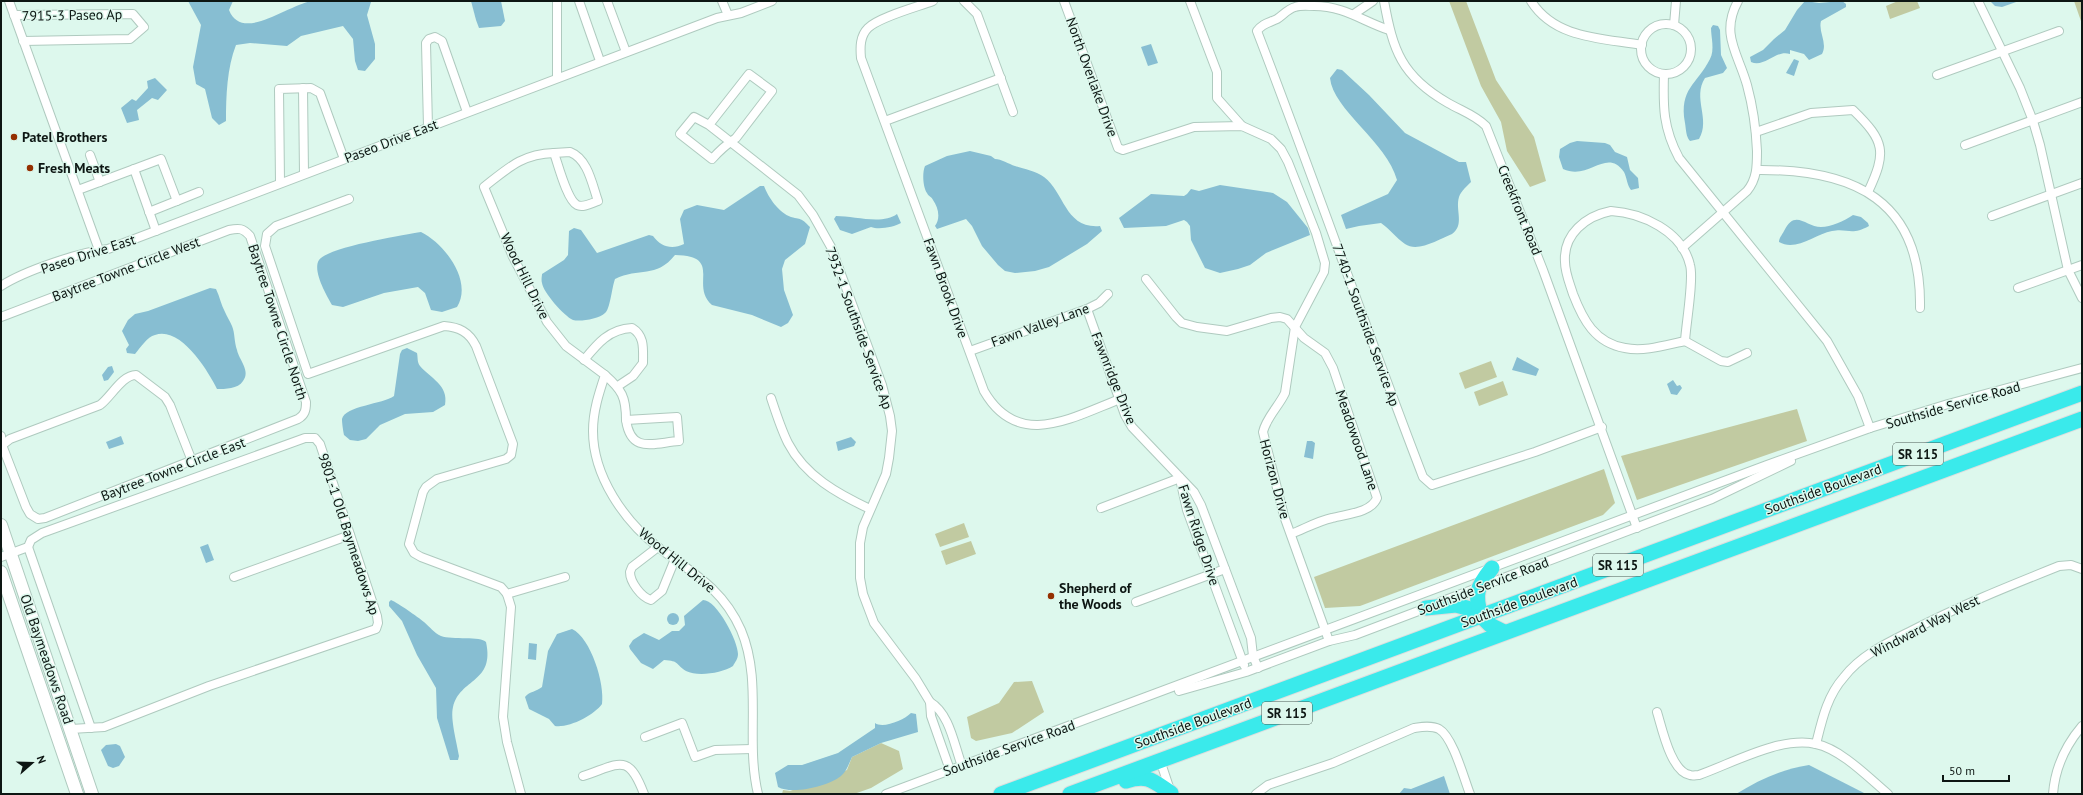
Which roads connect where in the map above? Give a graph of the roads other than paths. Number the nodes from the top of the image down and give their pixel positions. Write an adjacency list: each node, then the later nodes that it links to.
1 (10, 1): 19 (street)
2 (557, 1): 31 (street)
3 (578, 1): 28 (street)
4 (607, 1): 26 (street)
5 (722, 1): 20 (street)
6 (772, 1): 20 (street, Paseo Drive East)
7 (933, 1): 37 (street, Fawn Brook Drive)
8 (964, 1): 32 (street)
9 (1064, 1): 40 (street, North Overlake Drive)
10 (1190, 1): 40 (street)
11 (1373, 1): 18 (street)
12 (1384, 1): 22 (street, Creekfront Road)
13 (1531, 1): 25 (street)
14 (1676, 1): 21 (street)
15 (1738, 1): 42 (street)
16 (1978, 1): 27 (street)
17 (1295, 4): 18 (street, 7740-1 Southside Service Ap); 93 (street, 7740-1 Southside Service Ap)
18 (1354, 14): 22 (street, 7740-1 Southside Service Ap)
19 (14, 15): 24 (street); 24 (street, 7915-3 Paseo Ap)
20 (728, 15): 26 (street, Paseo Drive East)
21 (1674, 25): 25 (street); 29 (street)
22 (1389, 30): 93 (street, Creekfront Road)
23 (2059, 31): 27 (street)
24 (23, 41): 54 (street)
25 (1642, 45): 29 (street)
26 (626, 52): 28 (street, Paseo Drive East)
27 (2002, 52): 30 (street); 38 (street)
28 (600, 62): 31 (street, Paseo Drive East)
29 (1664, 74): 61 (street)
30 (1937, 75)
31 (557, 78): 35 (street, Paseo Drive East)
32 (1000, 78): 36 (street); 37 (street)
33 (303, 88): 47 (street); 50 (street); 52 (street)
34 (2082, 102): 38 (street)
35 (467, 112): 41 (street, Paseo Drive East); 41 (street)
36 (1014, 112)
37 (885, 121): 81 (street, Fawn Brook Drive)
38 (2033, 121): 44 (street); 57 (street)
39 (709, 125): 43 (street, 7932-1 Southside Service Ap); 43 (street); 43 (street)
40 (1242, 126): 79 (street, Horizon Drive)
41 (428, 127): 47 (street, Paseo Drive East)
42 (1756, 132): 49 (street); 56 (street)
43 (730, 142): 101 (street, 7932-1 Southside Service Ap)
44 (1965, 145)
45 (554, 153): 45 (street); 83 (street, Wood Hill Drive)
46 (90, 155): 51 (street)
47 (344, 159): 50 (street, Paseo Drive East)
48 (134, 169): 51 (street); 59 (street); 60 (street)
49 (1758, 170): 56 (street); 61 (street)
50 (304, 174): 52 (street, Paseo Drive East)
51 (100, 182): 54 (street)
52 (280, 183): 63 (street, Paseo Drive East)
53 (2082, 183): 57 (street)
54 (78, 190): 66 (street)
55 (199, 192): 59 (street)
56 (1868, 192): 76 (street)
57 (2051, 194): 62 (street); 68 (street)
58 (349, 199): 119 (street)
59 (177, 201): 60 (street)
60 (149, 212): 63 (street)
61 (1722, 213): 65 (street); 94 (street)
62 (1992, 216)
63 (156, 231): 66 (street, Paseo Drive East)
64 (250, 236): 78 (street, Baytree Towne Circle West); 90 (street, Baytree Towne Circle North)
65 (1682, 248): 80 (street); 80 (street)
66 (99, 250): 71 (street, Paseo Drive East)
67 (2082, 265): 68 (street)
68 (2068, 270): 73 (street); 75 (street)
69 (1146, 279): 79 (street)
70 (1, 280): 71 (street, Paseo Drive East)
71 (10, 280): 72 (street, Paseo Drive East)
72 (1, 286)
73 (2018, 288)
74 (1108, 294): 77 (street, Fawn Valley Lane)
75 (2082, 298)
76 (1920, 308)
77 (1087, 309): 81 (street, Fawn Valley Lane); 89 (street, Fawnridge Drive)
78 (1, 317)
79 (1295, 327): 105 (street, Horizon Drive); 105 (street, Meadowood Lane)
80 (1685, 341): 82 (street)
81 (970, 351): 89 (street, Fawn Brook Drive)
82 (1747, 353)
83 (584, 360): 85 (street, Wood Hill Drive); 86 (street)
84 (2082, 368): 94 (street, Southside Service Road)
85 (605, 375): 86 (street); 108 (street, Wood Hill Drive)
86 (618, 386): 92 (street)
87 (2082, 393): 122 (highway, Southside Boulevard / SR 115)
88 (771, 398): 101 (street)
89 (1120, 399): 99 (street, Fawnridge Drive)
90 (306, 409): 98 (street, Baytree Towne Circle East)
91 (2082, 419): 124 (highway, Southside Boulevard / SR 115)
92 (626, 420): 92 (street)
93 (1602, 427): 102 (street)
94 (1870, 428): 96 (street, Southside Service Road)
95 (1, 436): 97 (street)
96 (1825, 445): 102 (street, Southside Service Road); 104 (street, Southside Service Road)
97 (1, 446): 98 (street, Baytree Towne Circle East); 98 (street)
98 (192, 462)
99 (1180, 478): 100 (street); 112 (street, Fawn Ridge Drive); 115 (street, Fawn Ridge Drive)
100 (1101, 508)
101 (870, 509): 130 (street, 7932-1 Southside Service Ap)
102 (1633, 515): 104 (street); 111 (street, Southside Service Road)
103 (1, 525): 109 (street, Old Baymeadows Road)
104 (1637, 528): 118 (street, Southside Service Road)
105 (1291, 534): 123 (street, Horizon Drive)
106 (350, 535): 107 (street, 9801-1 Old Baymeadows Ap); 116 (street); 135 (street, 9801-1 Old Baymeadows Ap)
107 (28, 547): 109 (street, 9801-1 Old Baymeadows Ap); 135 (street)
108 (658, 547): 110 (street, Wood Hill Drive); 110 (street)
109 (6, 555): 136 (street, Old Baymeadows Road)
110 (676, 559): 139 (street, Wood Hill Drive)
111 (1492, 568): 118 (highway); 123 (street, Southside Service Road)
112 (1225, 569): 115 (street); 126 (street, Fawn Ridge Drive)
113 (2082, 569): 138 (street, Windward Way West)
114 (1, 572): 145 (street, Old Baymeadows Road)
115 (1211, 574): 120 (street); 127 (street, Fawn Ridge Drive)
116 (234, 577)
117 (565, 577): 119 (street)
118 (1478, 586): 121 (street, Southside Service Road); 122 (highway)
119 (507, 594): 147 (street)
120 (1136, 602)
121 (1426, 608): 122 (highway); 125 (street, Southside Service Road)
122 (1481, 616): 124 (highway); 133 (highway, Southside Boulevard / SR 115)
123 (1325, 629): 125 (street, Horizon Drive); 126 (street, Southside Service Road)
124 (1504, 632): 140 (highway, Southside Boulevard / SR 115)
125 (1329, 641): 128 (street, Southside Service Road)
126 (1253, 656): 127 (street, Southside Service Road); 128 (street, Fawn Ridge Drive)
127 (1242, 660): 129 (street, Fawn Ridge Drive); 131 (street, Southside Service Road)
128 (1258, 668): 129 (street, Southside Service Road)
129 (1246, 672): 131 (street, Southside Service Road)
130 (930, 702): 141 (street); 142 (street, 7932-1 Southside Service Ap)
131 (1132, 703): 141 (street, Southside Service Road)
132 (1657, 712): 138 (street)
133 (1196, 722): 140 (highway); 151 (highway, Southside Boulevard / SR 115)
134 (2082, 726): 157 (street)
135 (91, 728): 136 (street)
136 (71, 729): 146 (street, Old Baymeadows Road)
137 (645, 737): 139 (street)
138 (1816, 744): 156 (street)
139 (752, 749): 149 (street, Wood Hill Drive)
140 (1160, 760): 144 (highway, Southside Boulevard / SR 115); 153 (street)
141 (962, 766): 142 (street, Southside Service Road)
142 (950, 770): 150 (street, Southside Service Road)
143 (583, 776): 148 (street)
144 (1099, 783): 152 (highway, Southside Boulevard / SR 115); 153 (highway)
145 (77, 794)
146 (92, 794)
147 (521, 794)
148 (644, 794)
149 (758, 794)
150 (886, 794)
151 (1001, 794)
152 (1070, 794)
153 (1171, 794)
154 (1256, 794): 155 (street)
155 (1470, 794)
156 (1888, 794)
157 (2052, 794)

